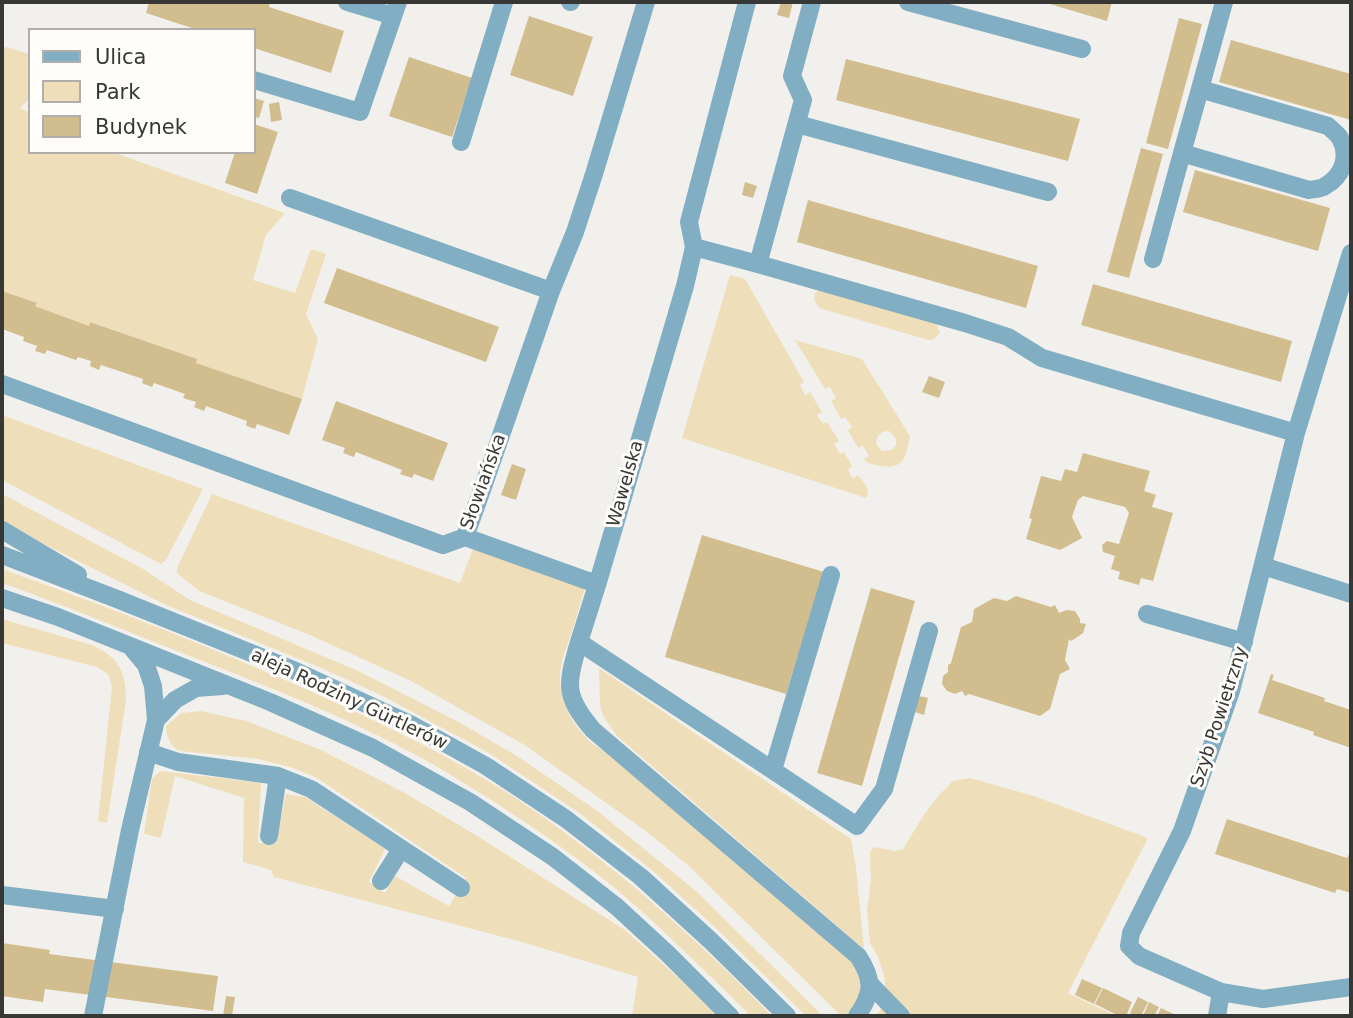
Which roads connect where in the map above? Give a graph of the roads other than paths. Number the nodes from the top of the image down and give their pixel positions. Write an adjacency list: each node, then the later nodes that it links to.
1 (347, 2): 8 (street)
2 (504, 2): 13 (street)
3 (646, 2): 22 (street, Słowiańska)
4 (747, 2): 18 (street, Wawelska)
5 (812, 2): 12 (street)
6 (908, 2): 9 (street)
7 (1224, 2): 11 (street)
8 (396, 9): 10 (street)
9 (1082, 49)
10 (256, 81)
11 (1200, 89): 14 (street); 15 (street)
12 (797, 124): 16 (street); 21 (street)
13 (461, 142)
14 (1182, 153): 15 (street); 20 (street)
15 (1348, 164)
16 (1048, 192)
17 (290, 198): 22 (street)
18 (694, 247): 21 (street); 30 (street, Wawelska)
19 (1351, 253): 24 (street, Szyb Powietrzny)
20 (1153, 259)
21 (758, 264): 24 (street)
22 (551, 291): 26 (street, Słowiańska)
23 (2, 384): 26 (street, Słowiańska)
24 (1296, 433): 28 (street, Szyb Powietrzny)
25 (2, 530): 33 (street)
26 (465, 537): 30 (street)
27 (2, 555): 33 (street, aleja Rodziny Gürtlerów)
28 (1263, 566): 31 (street); 37 (street, Szyb Powietrzny)
29 (831, 575): 42 (street)
30 (598, 582): 36 (street, Wawelska)
31 (1351, 594)
32 (2, 598): 38 (street, aleja Rodziny Gürtlerów)
33 (117, 599): 55 (street, aleja Rodziny Gürtlerów)
34 (1147, 614): 37 (street)
35 (929, 631): 42 (street)
36 (579, 642): 42 (street); 50 (street, Wawelska)
37 (1244, 642): 52 (street, Szyb Powietrzny)
38 (131, 647): 39 (street, aleja Rodziny Gürtlerów); 40 (street)
39 (227, 685): 40 (street); 54 (street, aleja Rodziny Gürtlerów)
40 (156, 720): 41 (street)
41 (148, 752): 43 (street); 49 (street)
42 (773, 770)
43 (278, 776): 44 (street); 45 (street)
44 (269, 836)
45 (401, 849): 46 (street); 47 (street)
46 (381, 881)
47 (461, 888)
48 (2, 895): 49 (street)
49 (115, 909): 53 (street)
50 (870, 984): 56 (street); 57 (street, Wawelska)
51 (1351, 987): 52 (street, Szyb Powietrzny)
52 (1221, 992): 58 (street)
53 (93, 1016)
54 (730, 1016)
55 (787, 1016)
56 (857, 1016)
57 (901, 1016)
58 (1217, 1016)

